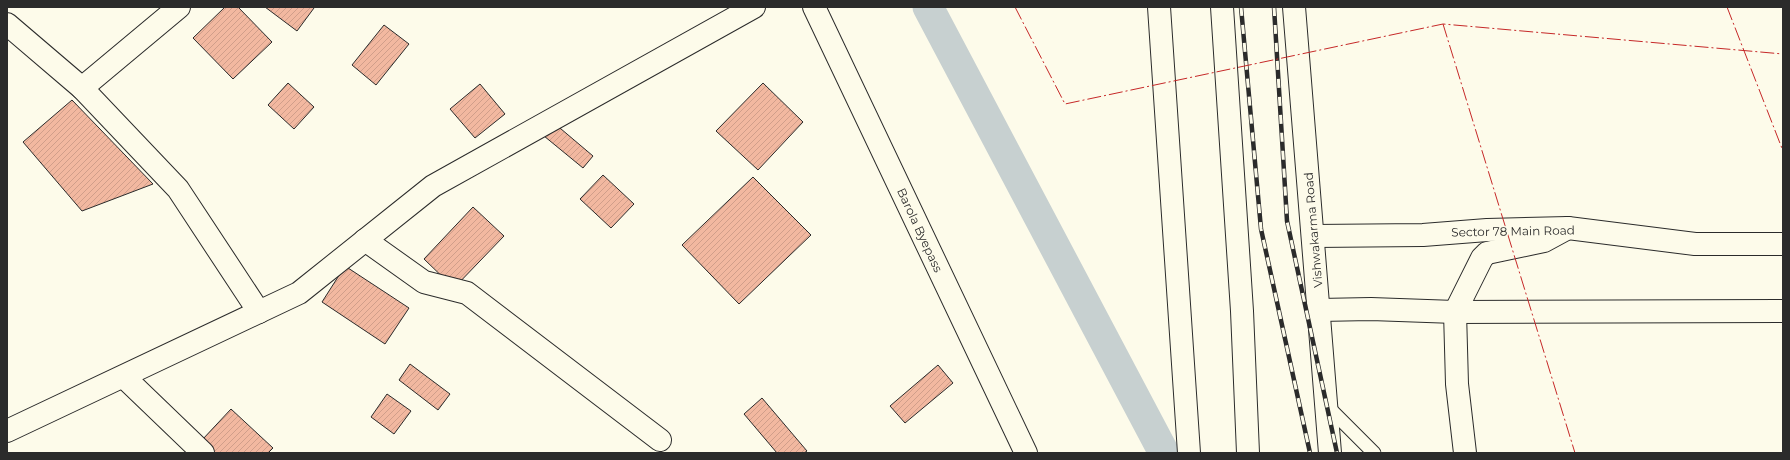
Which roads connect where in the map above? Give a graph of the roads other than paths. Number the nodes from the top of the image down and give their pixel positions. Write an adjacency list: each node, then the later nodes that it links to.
1 (179, 7): 8 (street)
2 (754, 7): 11 (street)
3 (814, 7): 22 (street, Barola Byepass)
4 (1159, 7): 23 (street)
5 (1222, 7): 24 (street)
6 (1294, 7): 10 (street, Vishwakarma Road)
7 (7, 24): 8 (street)
8 (82, 88): 15 (street)
9 (1568, 228): 10 (street, Sector 78 Main Road); 12 (street, Sector 78 Main Road); 16 (street)
10 (1314, 236): 13 (street, Vishwakarma Road)
11 (365, 240): 15 (street); 20 (street)
12 (1783, 244)
13 (1319, 310): 16 (street); 18 (street, Vishwakarma Road)
14 (1783, 311): 16 (street)
15 (258, 312): 17 (street)
16 (1455, 312): 27 (street)
17 (124, 377): 19 (street); 21 (street)
18 (1326, 405): 25 (street, Vishwakarma Road); 26 (lane)
19 (7, 430)
20 (660, 440)
21 (203, 453)
22 (1026, 453)
23 (1189, 453)
24 (1248, 453)
25 (1330, 453)
26 (1374, 453)
27 (1465, 453)

